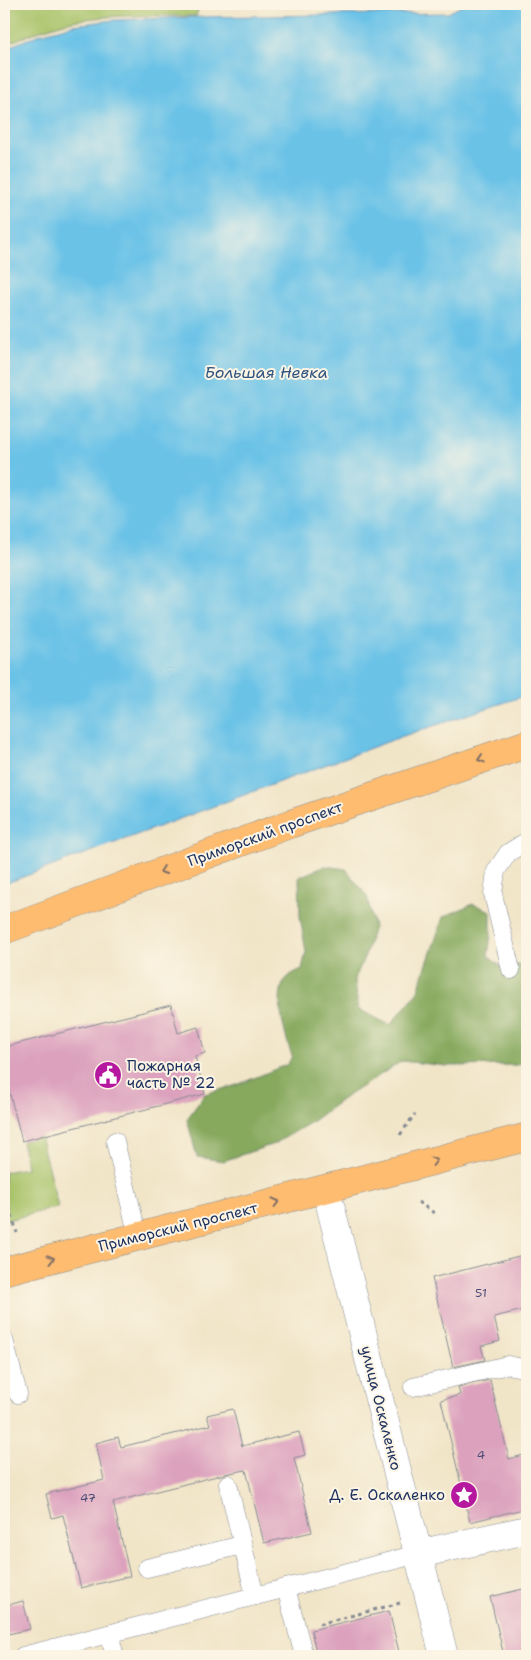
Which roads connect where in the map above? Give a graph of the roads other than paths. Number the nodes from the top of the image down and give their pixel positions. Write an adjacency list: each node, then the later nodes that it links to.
1 (527, 744): 3 (main road, Приморский проспект, one-way to 3)
2 (527, 841): 4 (lane)
3 (4, 930)
4 (511, 970)
5 (527, 1137): 7 (main road, Приморский проспект, one-way to 5)
6 (115, 1141): 8 (lane)
7 (326, 1189): 8 (main road, Приморский проспект, one-way to 7); 17 (street, улица Оскаленко)
8 (138, 1237): 9 (main road, Приморский проспект, one-way to 8)
9 (4, 1271)
10 (4, 1340): 13 (lane)
11 (527, 1369): 12 (lane)
12 (413, 1387)
13 (18, 1394)
14 (228, 1484): 16 (lane)
15 (527, 1530): 17 (street)
16 (242, 1545): 18 (lane); 20 (lane)
17 (418, 1554): 19 (lane); 25 (street, улица Оскаленко)
18 (147, 1568)
19 (286, 1588): 20 (lane); 24 (lane)
20 (255, 1596): 21 (lane)
21 (109, 1634): 22 (lane); 23 (lane)
22 (23, 1656)
23 (115, 1656)
24 (304, 1656)
25 (444, 1656)

